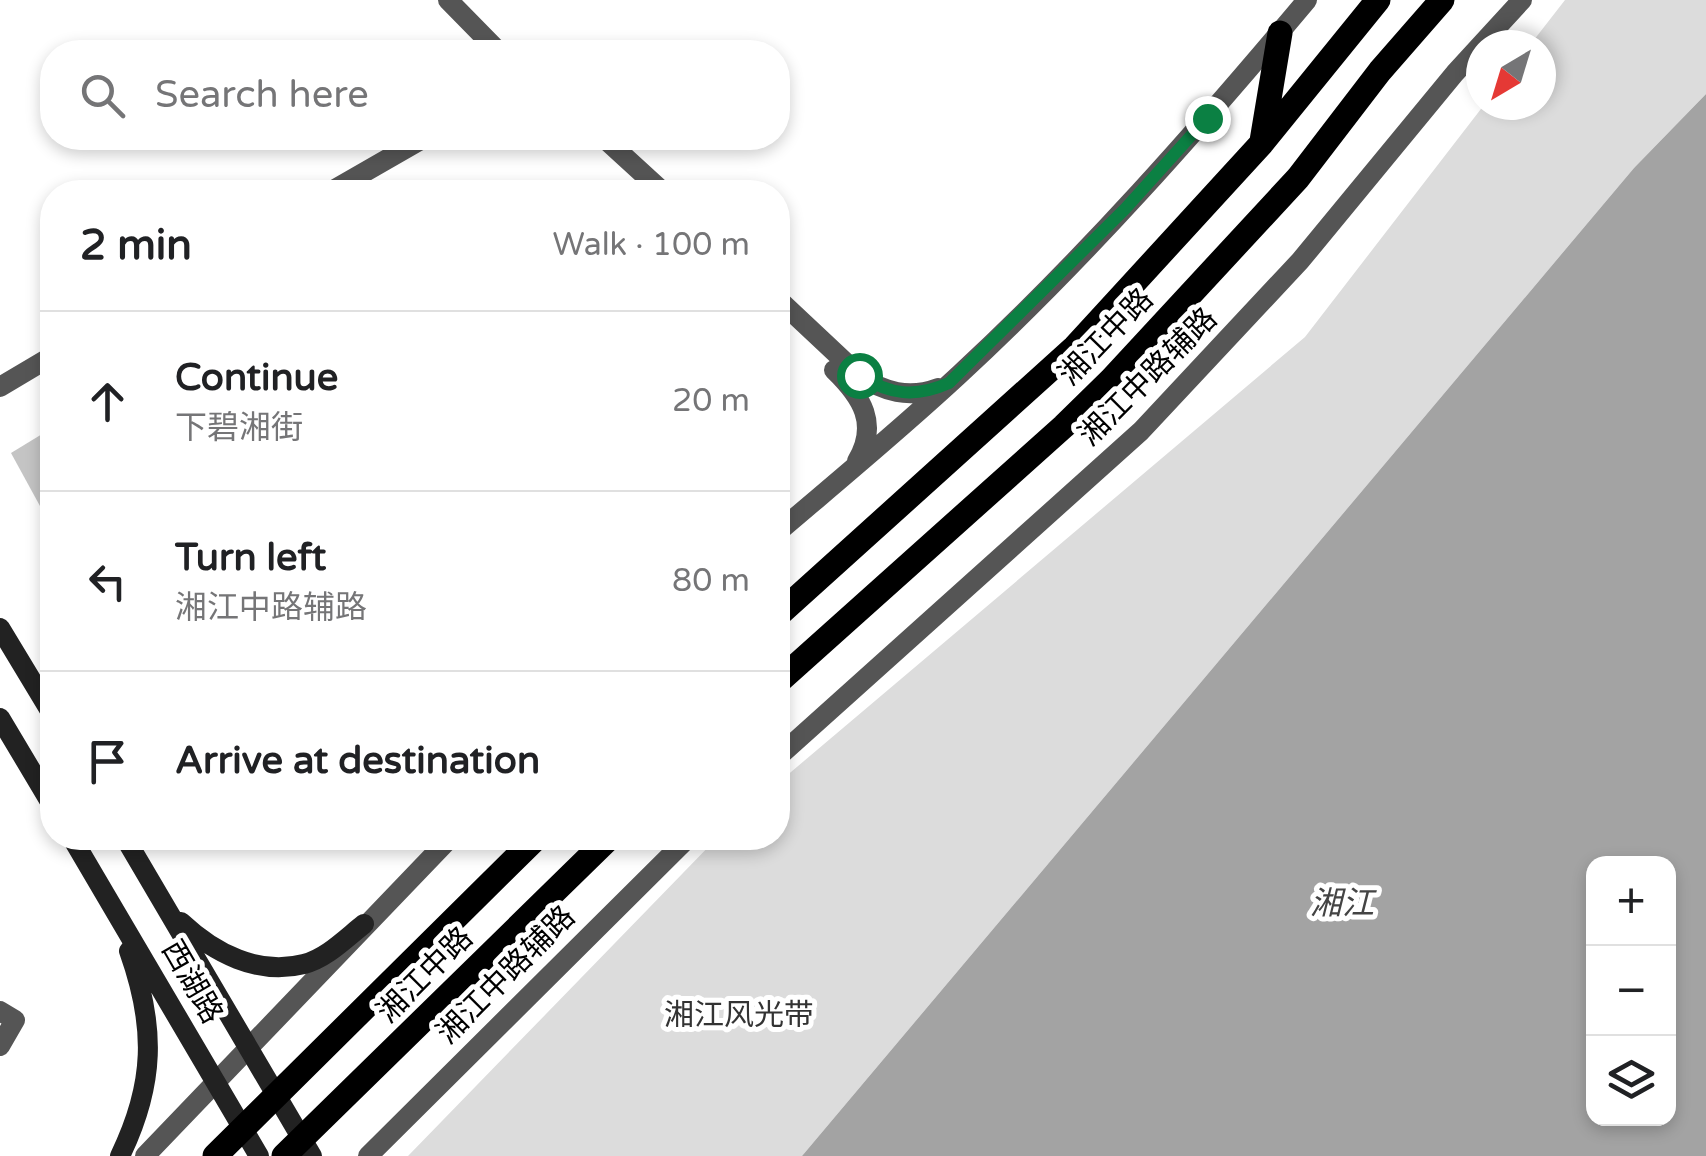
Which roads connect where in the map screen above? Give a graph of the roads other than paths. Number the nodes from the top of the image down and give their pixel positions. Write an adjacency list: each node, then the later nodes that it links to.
1 (448, 0): 7 (street)
2 (1307, 0): 6 (street)
3 (1378, 0): 8 (main road, 湘江中路)
4 (1442, 0): 24 (main road, 湘江中路)
5 (1522, 0): 27 (street, 湘江中路辅路)
6 (1280, 33): 8 (main road); 18 (street)
7 (486, 40)
8 (1262, 143): 22 (main road, 湘江中路)
9 (403, 150): 12 (street)
10 (599, 150): 13 (street)
11 (617, 150): 14 (street)
12 (351, 180)
13 (631, 180)
14 (650, 180)
15 (790, 310): 18 (street)
16 (790, 329): 20 (street)
17 (40, 363): 19 (street)
18 (949, 383): 20 (street)
19 (0, 387)
20 (854, 466): 21 (street)
21 (790, 522)
22 (790, 603)
23 (0, 628): 25 (main road)
24 (790, 671)
25 (40, 694)
26 (0, 718): 28 (main road)
27 (790, 746)
28 (40, 785)
29 (79, 850): 35 (main road, 西湖路)
30 (133, 850): 36 (main road, 西湖路)
31 (438, 850): 37 (street)
32 (524, 850): 42 (main road, 湘江中路)
33 (596, 850): 44 (main road, 湘江中路)
34 (676, 850): 49 (street, 湘江中路辅路)
35 (114, 907): 41 (main road, 西湖路); 45 (main road)
36 (168, 910): 37 (main road); 40 (main road, 西湖路)
37 (364, 924): 40 (street)
38 (7, 1016): 39 (street)
39 (0, 1046)
40 (248, 1046): 41 (street); 42 (main road, 西湖路)
41 (215, 1081): 43 (main road, 西湖路); 46 (street)
42 (276, 1096): 43 (main road, 湘江中路); 44 (main road, 西湖路)
43 (243, 1128): 47 (main road, 湘江中路); 48 (main road, 西湖路)
44 (299, 1150)
45 (120, 1156)
46 (145, 1156)
47 (215, 1156)
48 (259, 1156)
49 (368, 1156)

